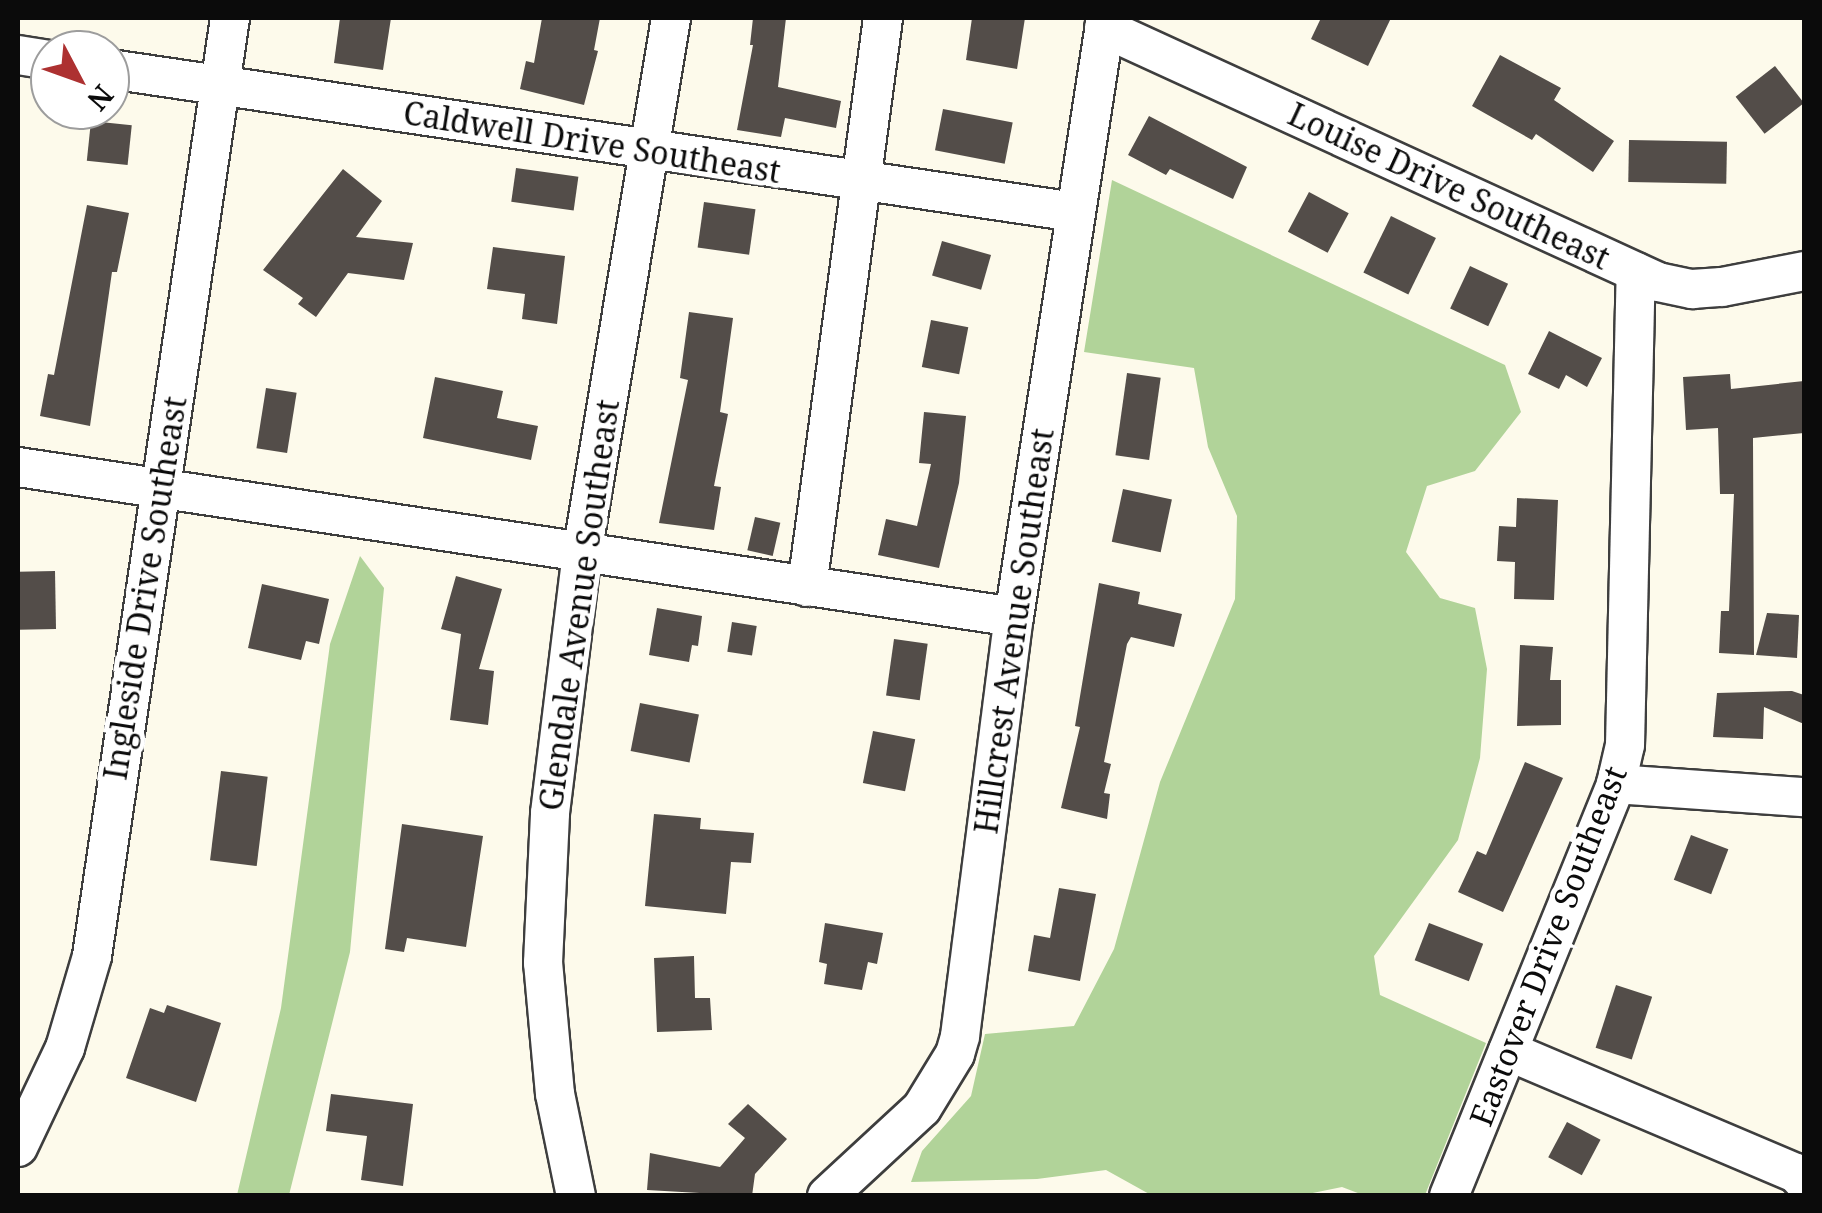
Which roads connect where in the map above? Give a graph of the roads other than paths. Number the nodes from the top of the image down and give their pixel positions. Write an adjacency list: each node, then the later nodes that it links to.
1 (230, 18): 6 (street, Ingleside Drive Southeast)
2 (671, 18): 7 (street, Glendale Avenue Southeast)
3 (883, 18): 8 (street)
4 (1105, 23): 9 (street, Hillcrest Avenue Southeast); 11 (street, Louise Drive Southeast)
5 (130, 72): 6 (street, Caldwell Drive Southeast)
6 (220, 86): 7 (street, Caldwell Drive Southeast); 13 (street, Ingleside Drive Southeast)
7 (648, 151): 8 (street, Caldwell Drive Southeast); 14 (street, Glendale Avenue Southeast)
8 (862, 184): 9 (street, Caldwell Drive Southeast); 15 (street)
9 (1075, 212): 16 (street, Hillcrest Avenue Southeast)
10 (1804, 271): 11 (street, Louise Drive Southeast)
11 (1636, 272): 17 (street, Eastover Drive Southeast)
12 (18, 467): 13 (street)
13 (160, 490): 14 (street); 20 (street, Ingleside Drive Southeast)
14 (582, 554): 15 (street); 22 (street, Glendale Avenue Southeast)
15 (807, 587): 16 (street)
16 (1014, 617): 23 (street, Hillcrest Avenue Southeast)
17 (1616, 784): 18 (street); 19 (street, Eastover Drive Southeast)
18 (1804, 797)
19 (1508, 1051): 21 (street); 24 (street, Eastover Drive Southeast)
20 (18, 1147)
21 (1804, 1182)
22 (576, 1196)
23 (827, 1196)
24 (1449, 1196)

